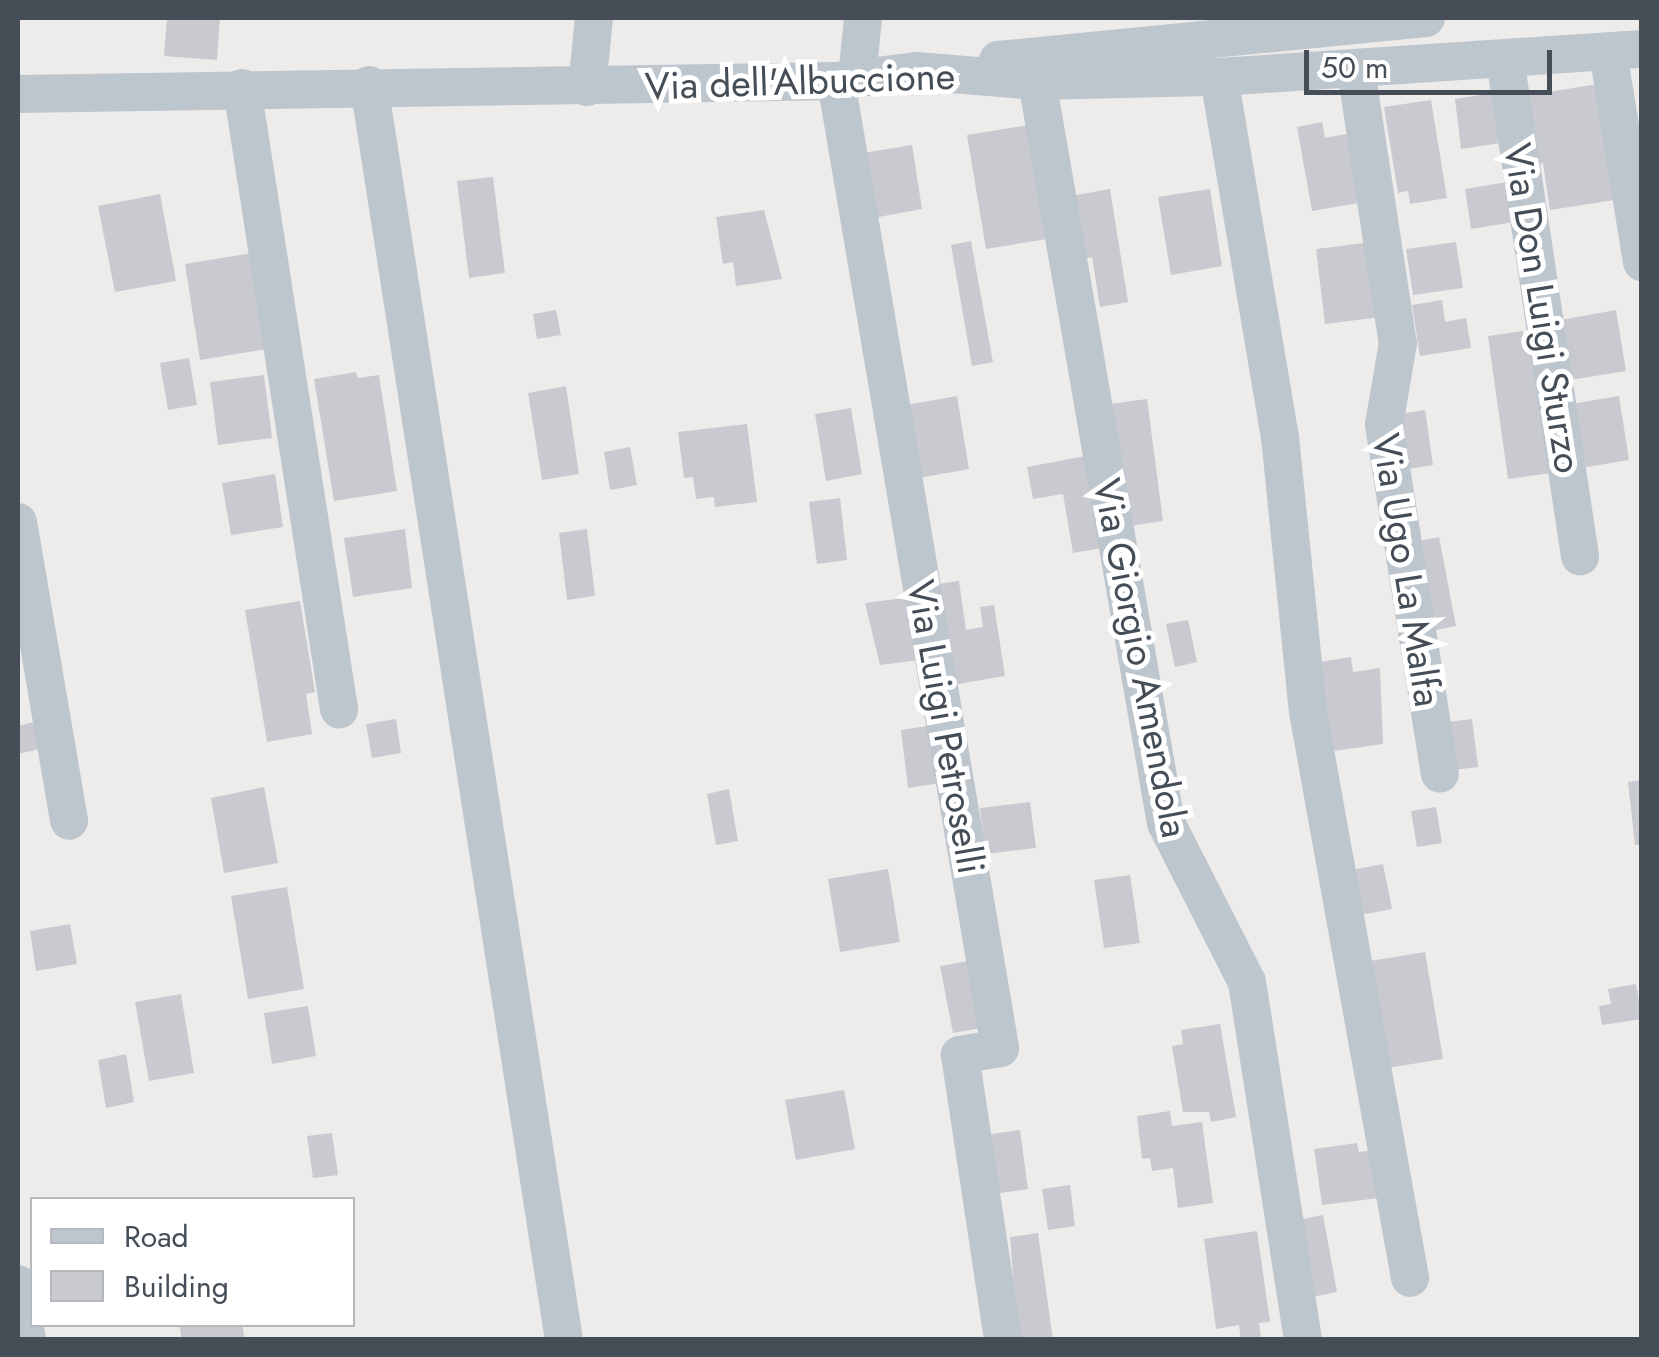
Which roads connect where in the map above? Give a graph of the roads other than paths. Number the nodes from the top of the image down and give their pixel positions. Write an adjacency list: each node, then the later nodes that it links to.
1 (594, 18): 12 (street)
2 (863, 18): 9 (street)
3 (1426, 18): 7 (street)
4 (1624, 50): 5 (street, Via dell'Albuccione); 15 (street)
5 (1505, 59): 6 (street, Via dell'Albuccione); 17 (street, Via Don Luigi Sturzo)
6 (1356, 70): 8 (street, Via dell'Albuccione); 19 (street, Via Ugo La Malfa)
7 (916, 72): 9 (street, Via dell'Albuccione); 10 (street, Via dell'Albuccione)
8 (1219, 77): 10 (street, Via dell'Albuccione); 21 (street)
9 (847, 80): 12 (street, Via dell'Albuccione); 25 (street, Via Luigi Petroselli)
10 (1037, 81): 26 (street, Via Giorgio Amendola)
11 (368, 84): 12 (street, Via dell'Albuccione); 13 (street, Via dell'Albuccione); 24 (street)
12 (587, 87)
13 (242, 88): 14 (street, Via dell'Albuccione); 18 (street)
14 (18, 94)
15 (1642, 262)
16 (18, 522): 20 (street)
17 (1580, 556)
18 (339, 710)
19 (1440, 774)
20 (69, 821)
21 (1410, 1278)
22 (18, 1284): 23 (street)
23 (27, 1340)
24 (564, 1340)
25 (1004, 1340)
26 (1303, 1340)

